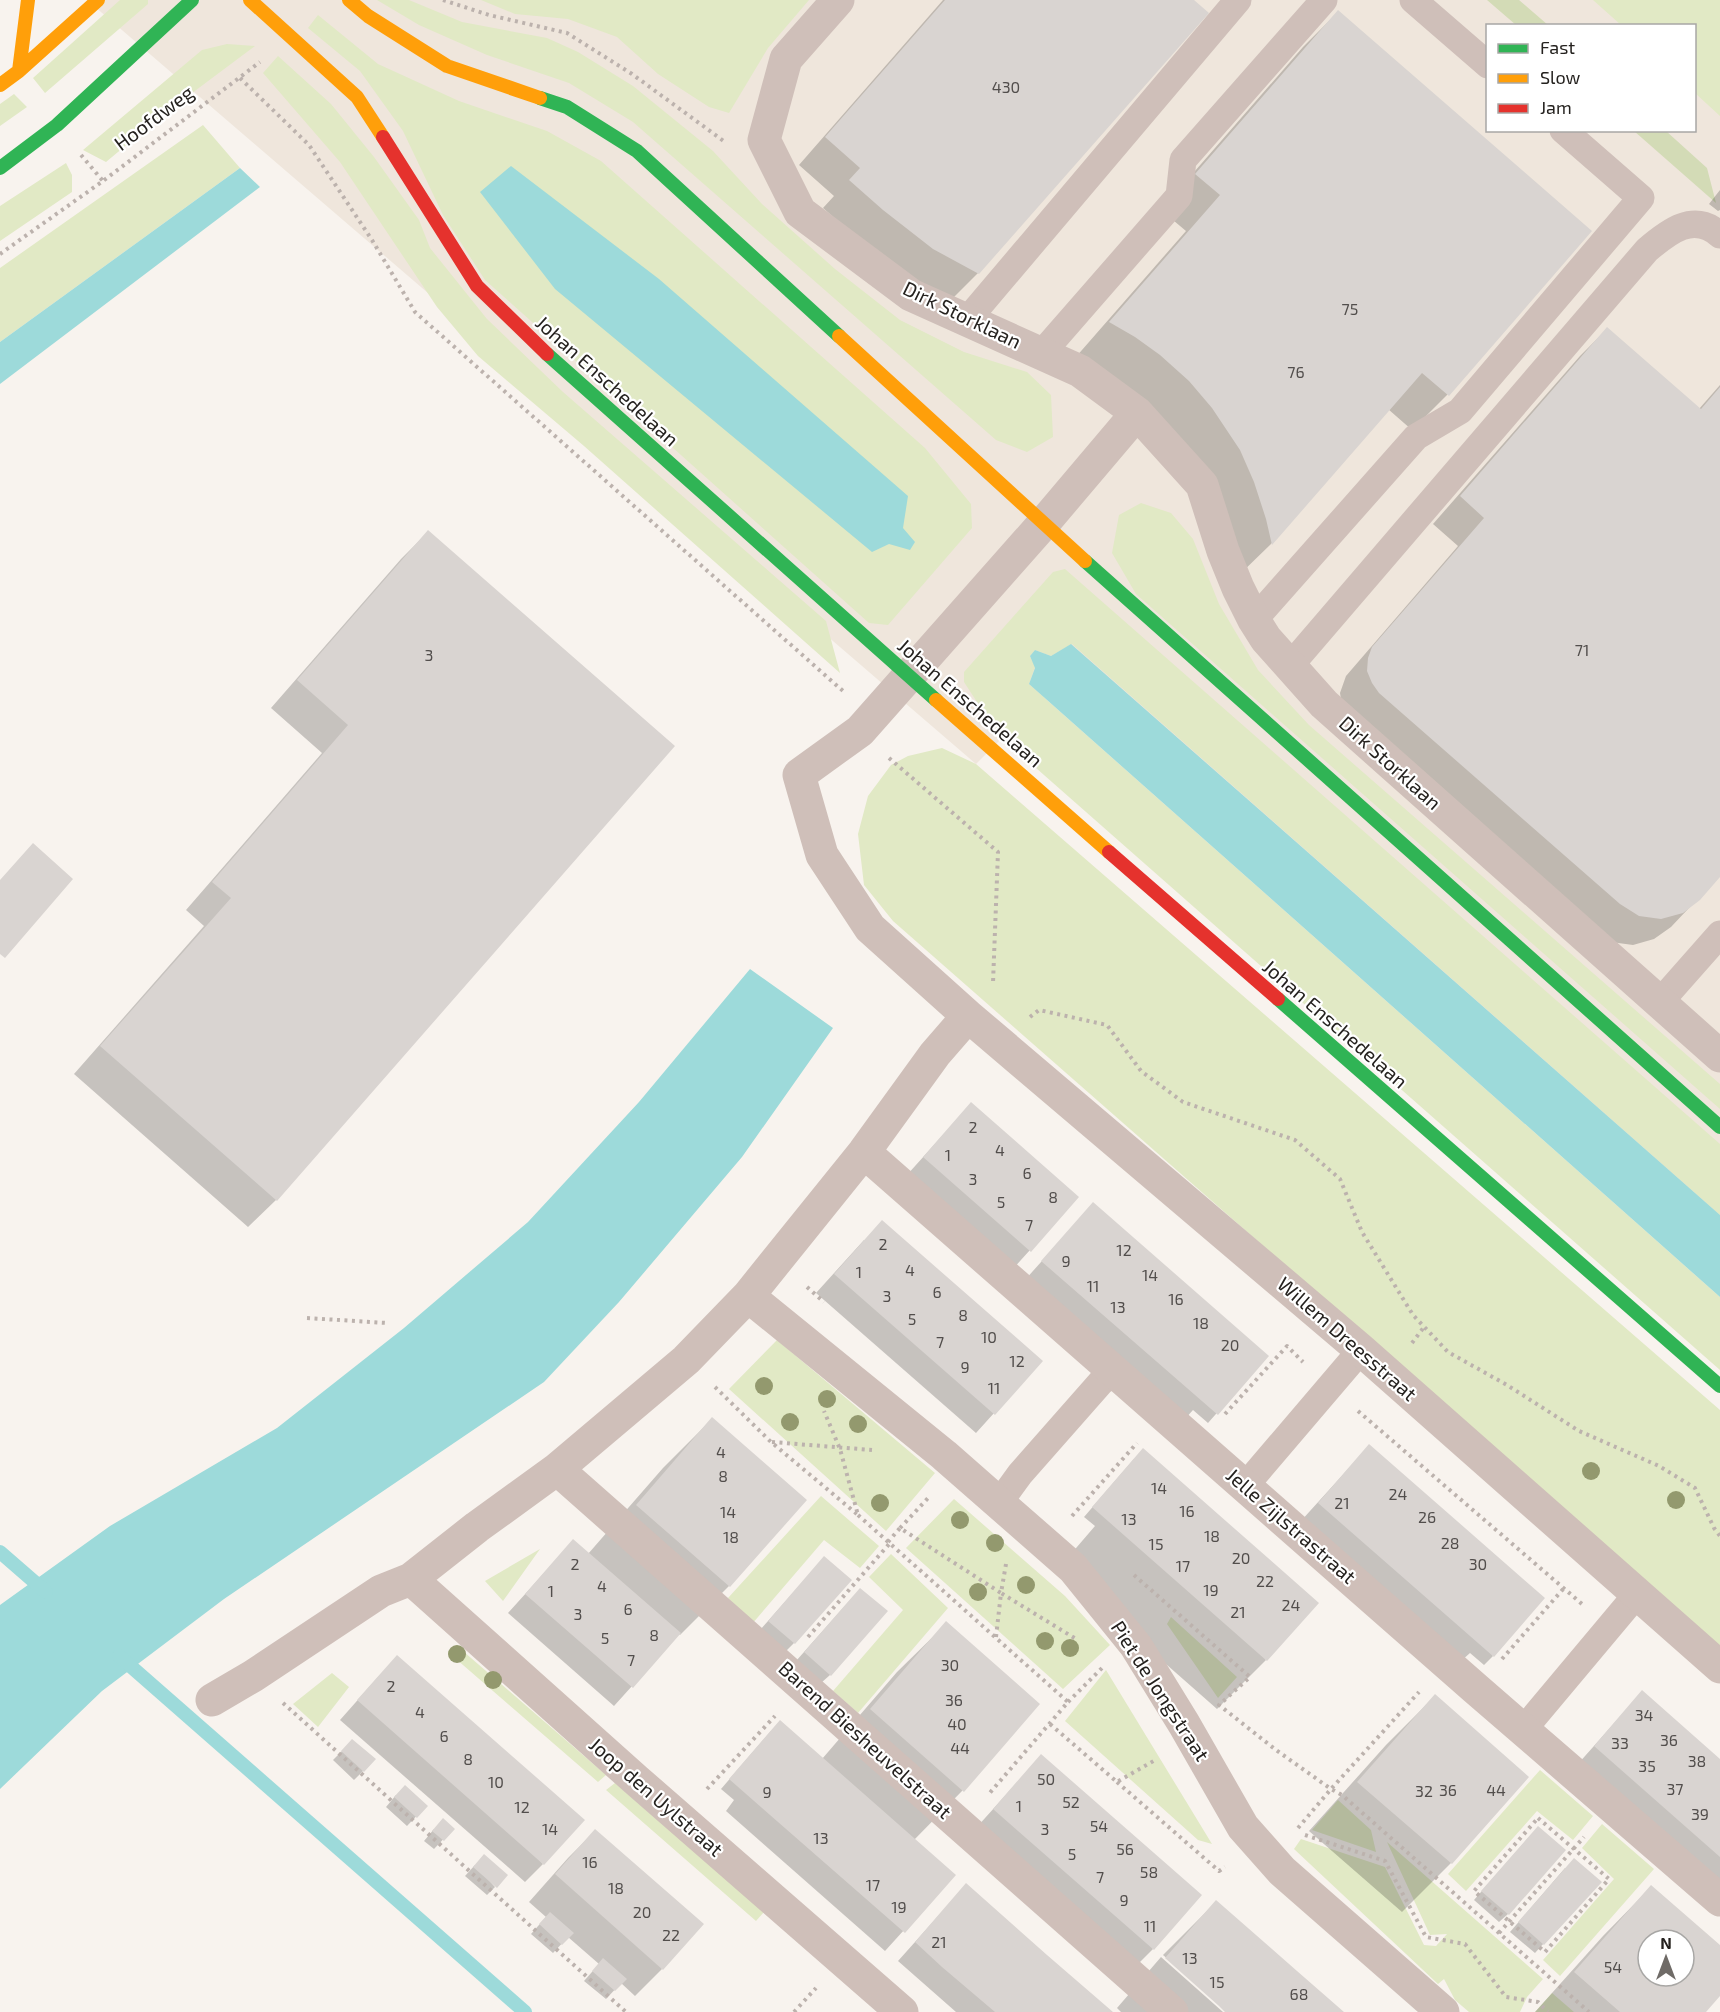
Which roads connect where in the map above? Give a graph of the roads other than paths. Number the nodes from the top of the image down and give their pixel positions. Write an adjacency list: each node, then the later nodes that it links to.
1 (28, 0): 11 (street)
2 (98, 0): 11 (street)
3 (192, 0): 14 (street)
4 (250, 0): 22 (street, Johan Enschedelaan)
5 (349, 0): 19 (street)
6 (838, 0): 16 (street, Dirk Storklaan)
7 (1238, 0): 16 (lane)
8 (1324, 0): 17 (lane)
9 (1413, 0): 10 (lane)
10 (1486, 63)
11 (19, 71): 12 (street)
12 (0, 84)
13 (1565, 132): 20 (lane)
14 (0, 168)
15 (1720, 235): 21 (lane)
16 (968, 319): 17 (street, Dirk Storklaan)
17 (1042, 353): 18 (street, Dirk Storklaan)
18 (1137, 413): 19 (street); 20 (street, Dirk Storklaan)
19 (1043, 524): 22 (street); 27 (street)
20 (1254, 620): 21 (street, Dirk Storklaan)
21 (1289, 667): 24 (street, Dirk Storklaan)
22 (908, 676): 25 (street, Willem Dreesstraat); 32 (street, Johan Enschedelaan)
23 (1720, 934): 24 (lane)
24 (1660, 1002): 26 (street, Dirk Storklaan)
25 (968, 1016): 28 (street); 30 (street, Willem Dreesstraat)
26 (1720, 1056)
27 (1720, 1127)
28 (864, 1152): 29 (street); 31 (street, Jelle Zijlstrastraat)
29 (748, 1296): 33 (street); 35 (street, Piet de Jongstraat)
30 (1361, 1350): 34 (lane); 37 (street, Willem Dreesstraat)
31 (1115, 1372): 34 (street, Jelle Zijlstrastraat); 35 (lane)
32 (1720, 1386)
33 (557, 1469): 36 (street); 43 (street, Barend Biesheuvelstraat)
34 (1245, 1486): 40 (street, Jelle Zijlstrastraat)
35 (1007, 1510): 44 (street, Piet de Jongstraat)
36 (411, 1579): 39 (street); 42 (street, Joop den Uylstraat)
37 (1637, 1594): 38 (street, Willem Dreesstraat); 40 (lane)
38 (1720, 1667)
39 (212, 1700)
40 (1523, 1731): 41 (street, Jelle Zijlstrastraat)
41 (1720, 1900)
42 (902, 2012)
43 (1172, 2012)
44 (1443, 2012)

